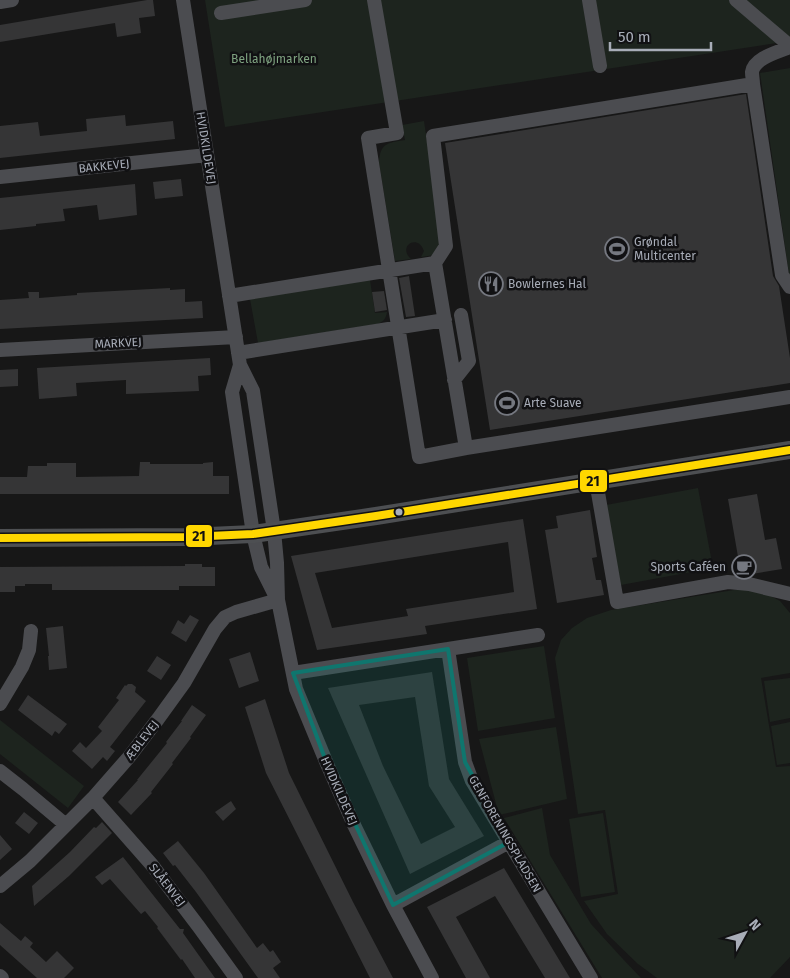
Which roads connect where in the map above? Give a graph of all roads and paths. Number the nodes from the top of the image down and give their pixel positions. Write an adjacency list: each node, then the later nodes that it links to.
1 (12, 0): 7 (street)
2 (183, 0): 12 (street, HVIDKILDEVEJ)
3 (304, 0): 8 (street)
4 (374, 0): 15 (street)
5 (588, 0): 10 (street)
6 (736, 0): 9 (street)
7 (0, 2)
8 (221, 13)
9 (790, 46): 11 (street)
10 (600, 66)
11 (753, 84): 14 (street); 16 (street)
12 (207, 155): 13 (street, BAKKEVEJ); 17 (street, HVIDKILDEVEJ)
13 (0, 178)
14 (435, 263): 15 (street); 19 (street)
15 (389, 270): 17 (street); 20 (street)
16 (790, 287)
17 (229, 296): 21 (street, HVIDKILDEVEJ)
18 (461, 315): 24 (street)
19 (445, 320): 20 (street); 24 (street)
20 (398, 328): 23 (street); 26 (street)
21 (236, 337): 22 (street, MARKVEJ); 23 (street, HVIDKILDEVEJ)
22 (0, 350)
23 (239, 359): 29 (street, HVIDKILDEVEJ); 30 (street, HVIDKILDEVEJ)
24 (454, 380): 26 (street)
25 (790, 397): 26 (street)
26 (466, 448)
27 (790, 450): 28 (main road)
28 (596, 481): 29 (main road); 32 (street)
29 (274, 531): 30 (main road); 33 (street, HVIDKILDEVEJ)
30 (253, 534): 31 (main road); 33 (street, HVIDKILDEVEJ)
31 (0, 538)
32 (790, 594)
33 (278, 600): 37 (street, HVIDKILDEVEJ); 40 (street, ÆBLEVEJ)
34 (30, 630): 38 (street)
35 (538, 636): 36 (street)
36 (448, 649): 37 (street); 42 (street, GENFORENINGSPLADSEN)
37 (293, 673): 44 (street, HVIDKILDEVEJ)
38 (0, 704)
39 (0, 771): 41 (street)
40 (93, 798): 41 (street, ÆBLEVEJ); 45 (street, SLÅENVEJ)
41 (66, 825): 43 (street, ÆBLEVEJ)
42 (510, 842): 44 (street); 47 (street, GENFORENINGSPLADSEN)
43 (0, 886)
44 (393, 905): 46 (street, HVIDKILDEVEJ)
45 (236, 978)
46 (432, 978)
47 (591, 978)

